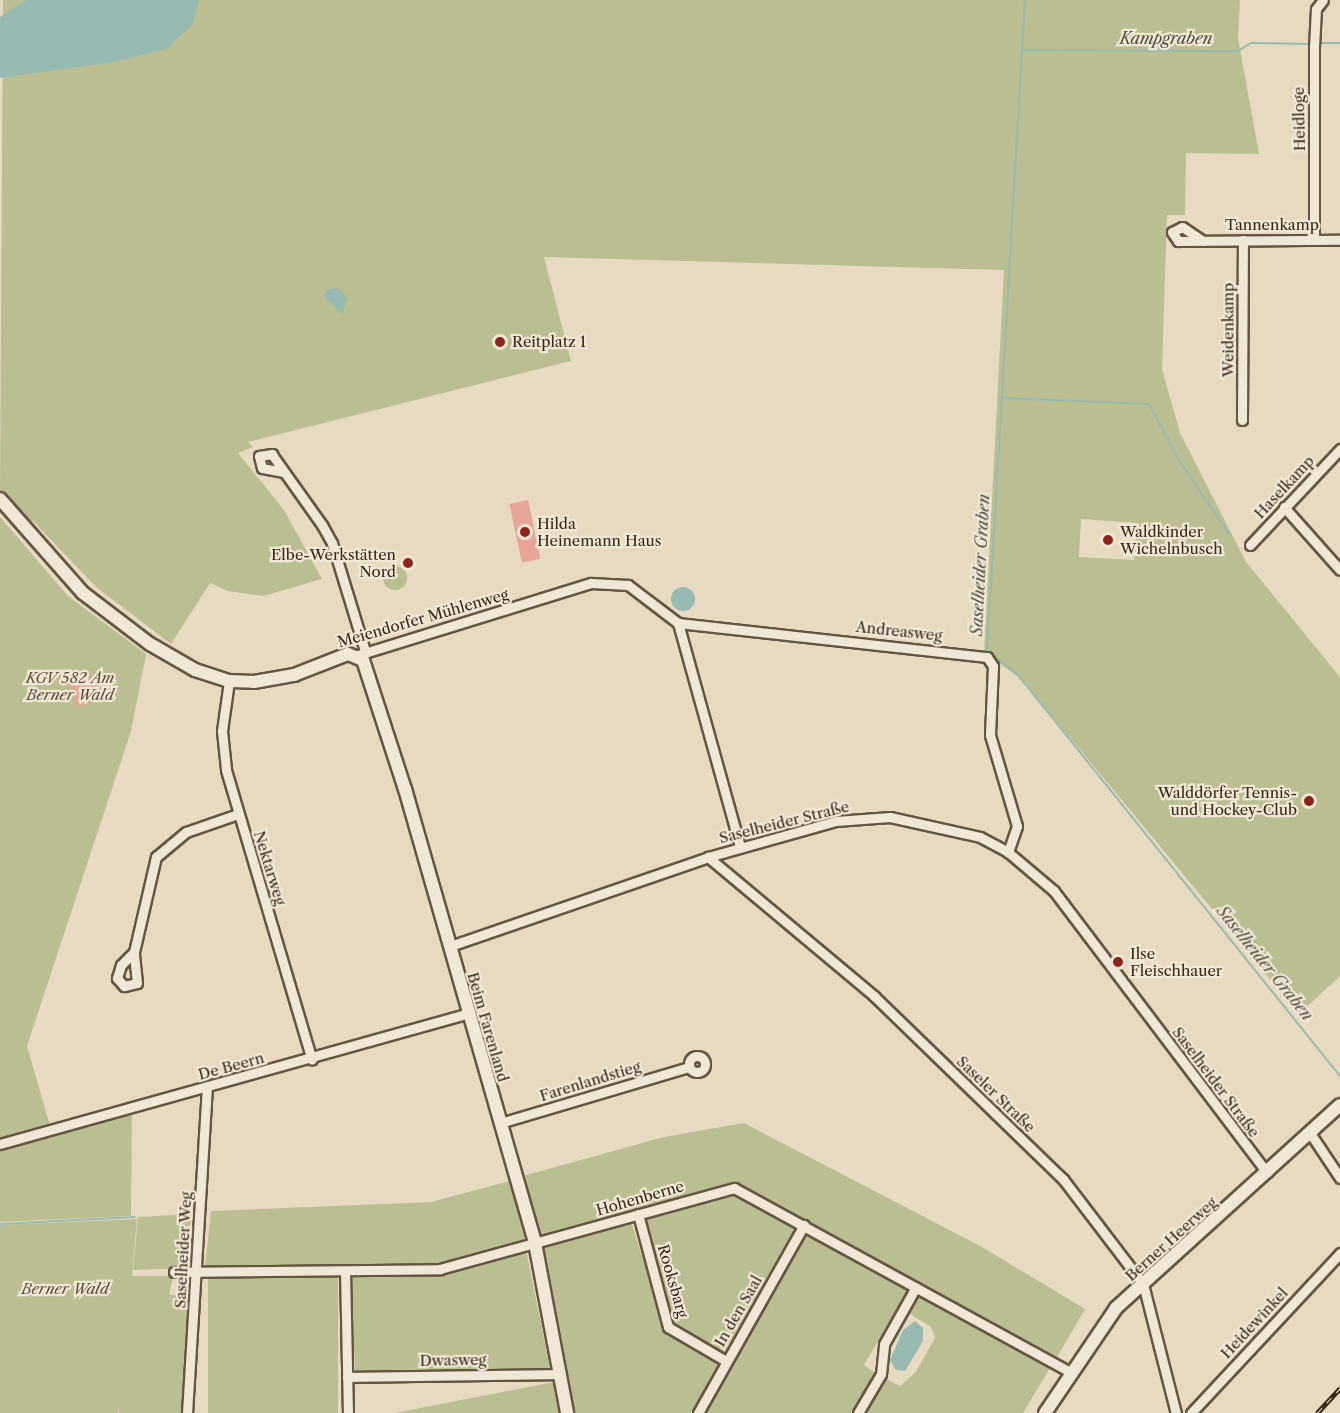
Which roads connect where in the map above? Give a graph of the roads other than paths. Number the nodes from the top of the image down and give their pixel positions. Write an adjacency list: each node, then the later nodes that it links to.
1 (1323, 0): 3 (street, Heidloge)
2 (1243, 240): 3 (street, Tannenkamp); 5 (street, Tannenkamp); 6 (street, Weidenkamp)
3 (1314, 240): 4 (street, Tannenkamp)
4 (1340, 240)
5 (1203, 241)
6 (1242, 420)
7 (1340, 449): 10 (street, Haselkamp)
8 (284, 472): 14 (street)
9 (0, 499): 15 (street, Meiendorfer Mühlenweg)
10 (1284, 507): 11 (street, Haselkamp); 12 (street)
11 (1250, 545)
12 (1340, 570)
13 (678, 623): 14 (street, Meiendorfer Mühlenweg); 17 (street); 18 (street, Andreasweg)
14 (362, 653): 15 (street, Meiendorfer Mühlenweg); 20 (street, Beim Farenland)
15 (229, 681): 16 (street, Nektarweg)
16 (238, 814): 21 (street); 23 (street, Nektarweg)
17 (740, 848): 18 (street, Saselheider Straße); 19 (street, Saselheider Straße)
18 (1008, 852): 30 (street, Saselheider Straße)
19 (708, 857): 20 (street, Saselheider Straße); 39 (street, Saseler Straße)
20 (450, 946): 22 (street, Beim Farenland)
21 (134, 952)
22 (469, 1013): 23 (street, De Beern); 27 (street, Beim Farenland)
23 (312, 1060): 25 (street, De Beern)
24 (689, 1067): 27 (street, Farenlandstieg)
25 (207, 1089): 29 (street, De Beern); 38 (street, Saselheider Weg)
26 (1340, 1106): 28 (street, Berner Heerweg)
27 (500, 1123): 34 (street, Beim Farenland)
28 (1310, 1133): 30 (street, Berner Heerweg); 31 (street)
29 (0, 1144)
30 (1267, 1173): 39 (street, Berner Heerweg)
31 (1340, 1178)
32 (638, 1214): 33 (street, Hohenberne); 34 (street, Hohenberne); 41 (street, Rooksbarg)
33 (804, 1225): 40 (street, Hohenberne); 41 (street, In den Saal)
34 (535, 1243): 36 (street, Hohenberne); 43 (street, Beim Farenland)
35 (1340, 1253): 52 (street, Heidewinkel)
36 (345, 1271): 38 (street, Hohenberne); 44 (street)
37 (174, 1272): 38 (street, Hohenberne)
38 (197, 1273): 45 (street, Saselheider Weg)
39 (1143, 1284): 42 (street, Berner Heerweg); 51 (street, Saseler Straße)
40 (916, 1287): 42 (street, Hohenberne); 49 (street)
41 (726, 1361): 48 (street, In den Saal)
42 (1070, 1372): 50 (street, Berner Heerweg)
43 (560, 1374): 44 (street, Dwasweg); 47 (street, Beim Farenland)
44 (347, 1377): 46 (street)
45 (188, 1413)
46 (348, 1413)
47 (567, 1413)
48 (698, 1413)
49 (858, 1413)
50 (1045, 1413)
51 (1176, 1413)
52 (1191, 1413)

